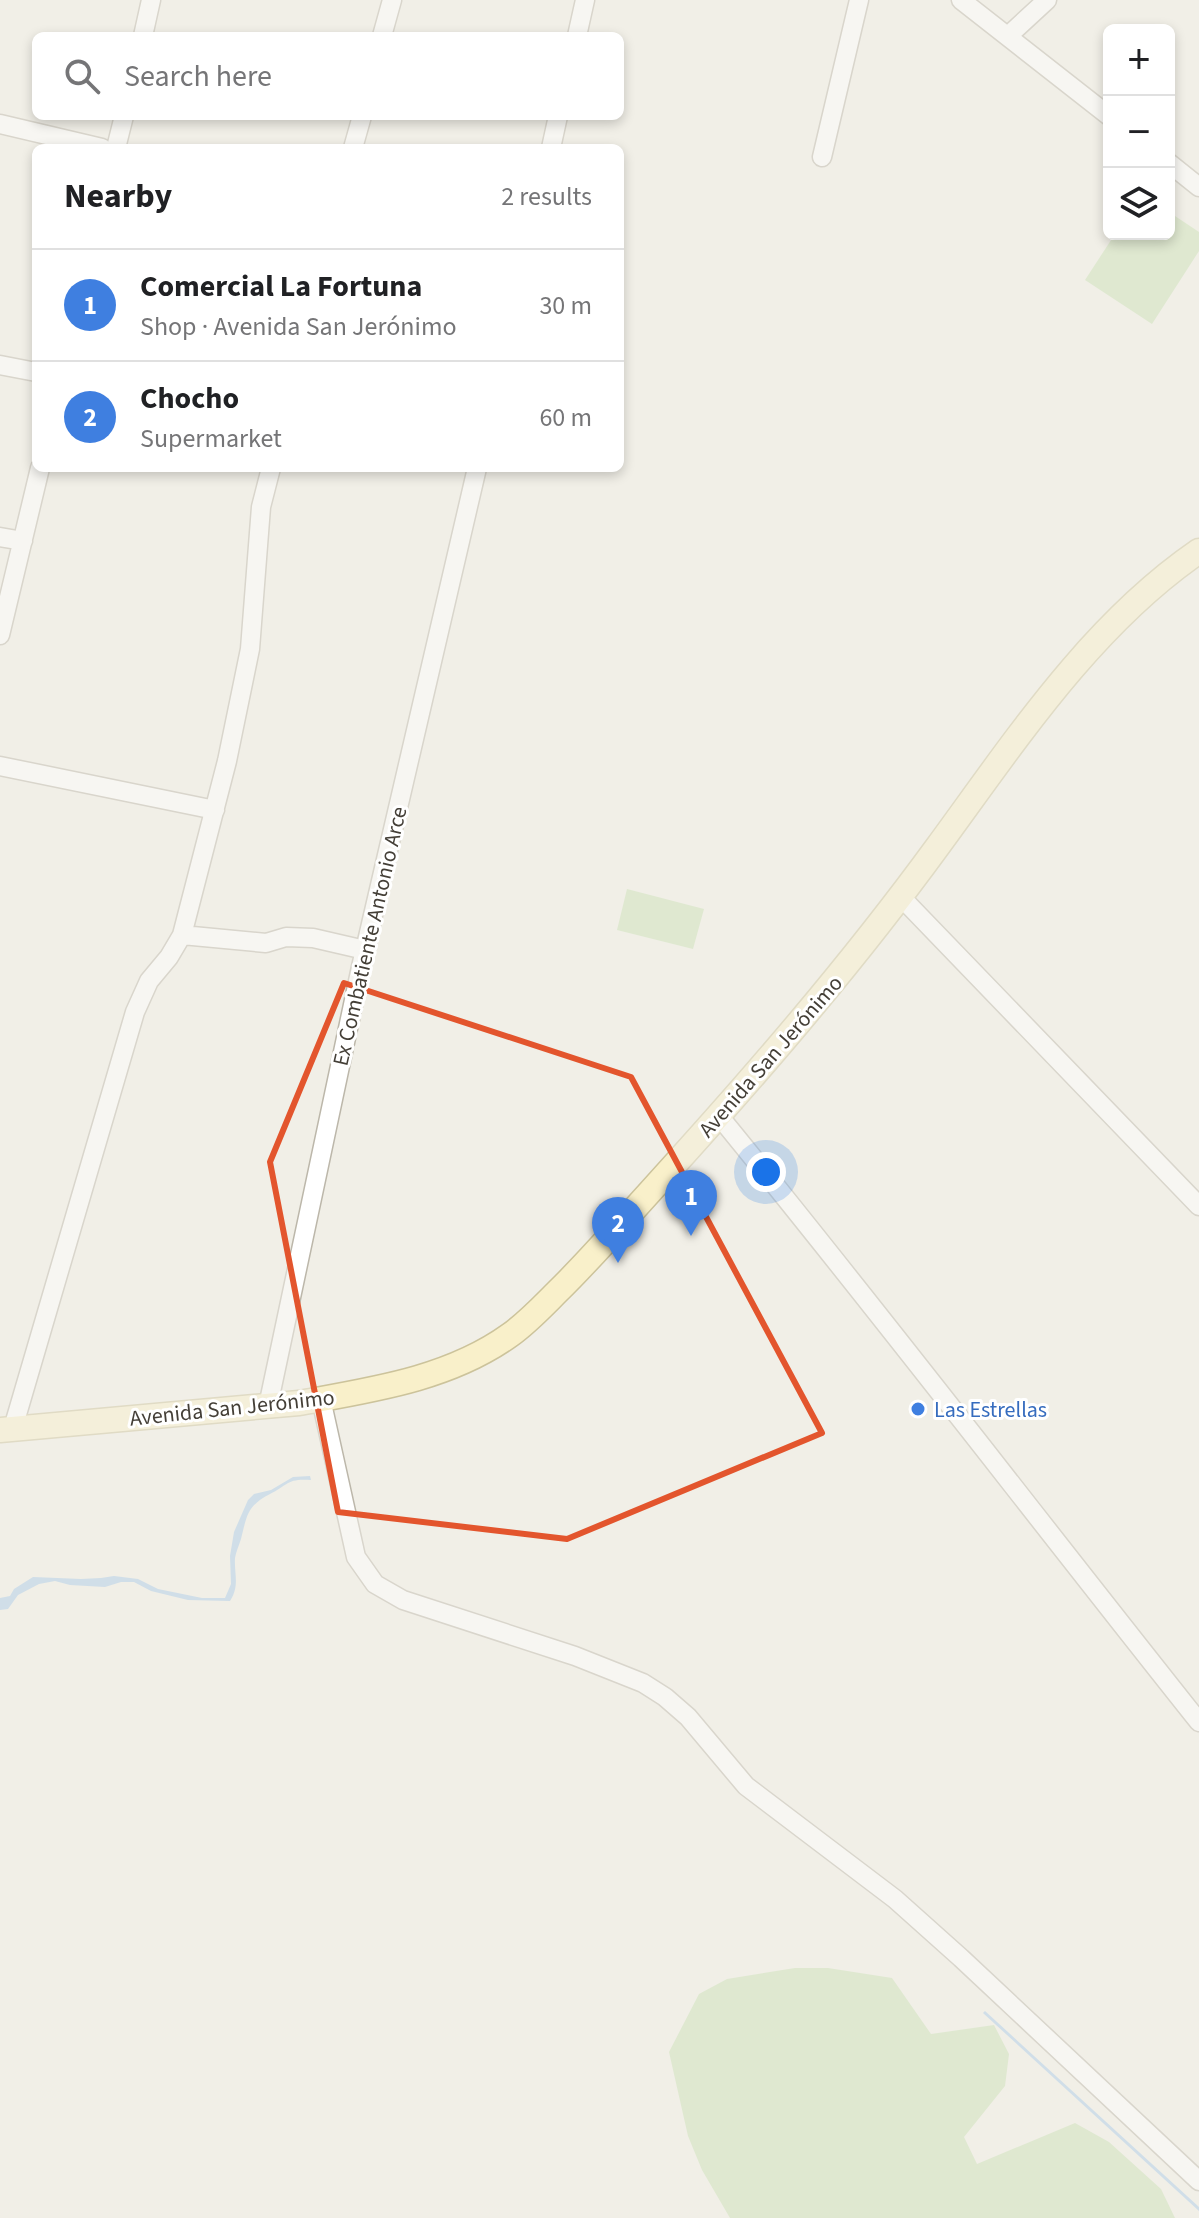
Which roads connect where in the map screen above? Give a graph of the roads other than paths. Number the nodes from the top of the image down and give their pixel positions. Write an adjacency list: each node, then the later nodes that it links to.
1 (151, 0): 7 (street)
2 (392, 0): 8 (street)
3 (585, 0): 9 (street)
4 (859, 0): 20 (street)
5 (961, 0): 10 (street)
6 (1047, 0): 10 (street)
7 (144, 32)
8 (383, 32)
9 (578, 32)
10 (1008, 36): 11 (street)
11 (1103, 111)
12 (123, 120): 17 (street)
13 (361, 120): 18 (street)
14 (557, 120): 19 (street)
15 (0, 124): 16 (street)
16 (85, 144)
17 (117, 144)
18 (354, 144)
19 (552, 144)
20 (822, 157)
21 (1175, 168): 22 (street)
22 (1199, 187)
23 (0, 365): 24 (street)
24 (32, 371)
25 (39, 472): 29 (street)
26 (270, 472): 33 (street)
27 (476, 472): 36 (street, Ex Combatiente Antonio Arce)
28 (0, 537): 29 (street)
29 (23, 541): 31 (street)
30 (1199, 551): 34 (street, Avenida San Jerónimo)
31 (0, 635)
32 (0, 766): 33 (street)
33 (215, 810): 35 (street)
34 (901, 897): 37 (street, Avenida San Jerónimo); 38 (street)
35 (182, 935): 36 (street); 41 (street)
36 (365, 950): 40 (street, Ex Combatiente Antonio Arce)
37 (719, 1116): 39 (street, Avenida San Jerónimo); 42 (street)
38 (1199, 1206)
39 (321, 1399): 40 (street, Avenida San Jerónimo); 43 (street)
40 (268, 1406): 41 (street, Avenida San Jerónimo)
41 (7, 1429)
42 (1199, 1722)
43 (1199, 2181)

